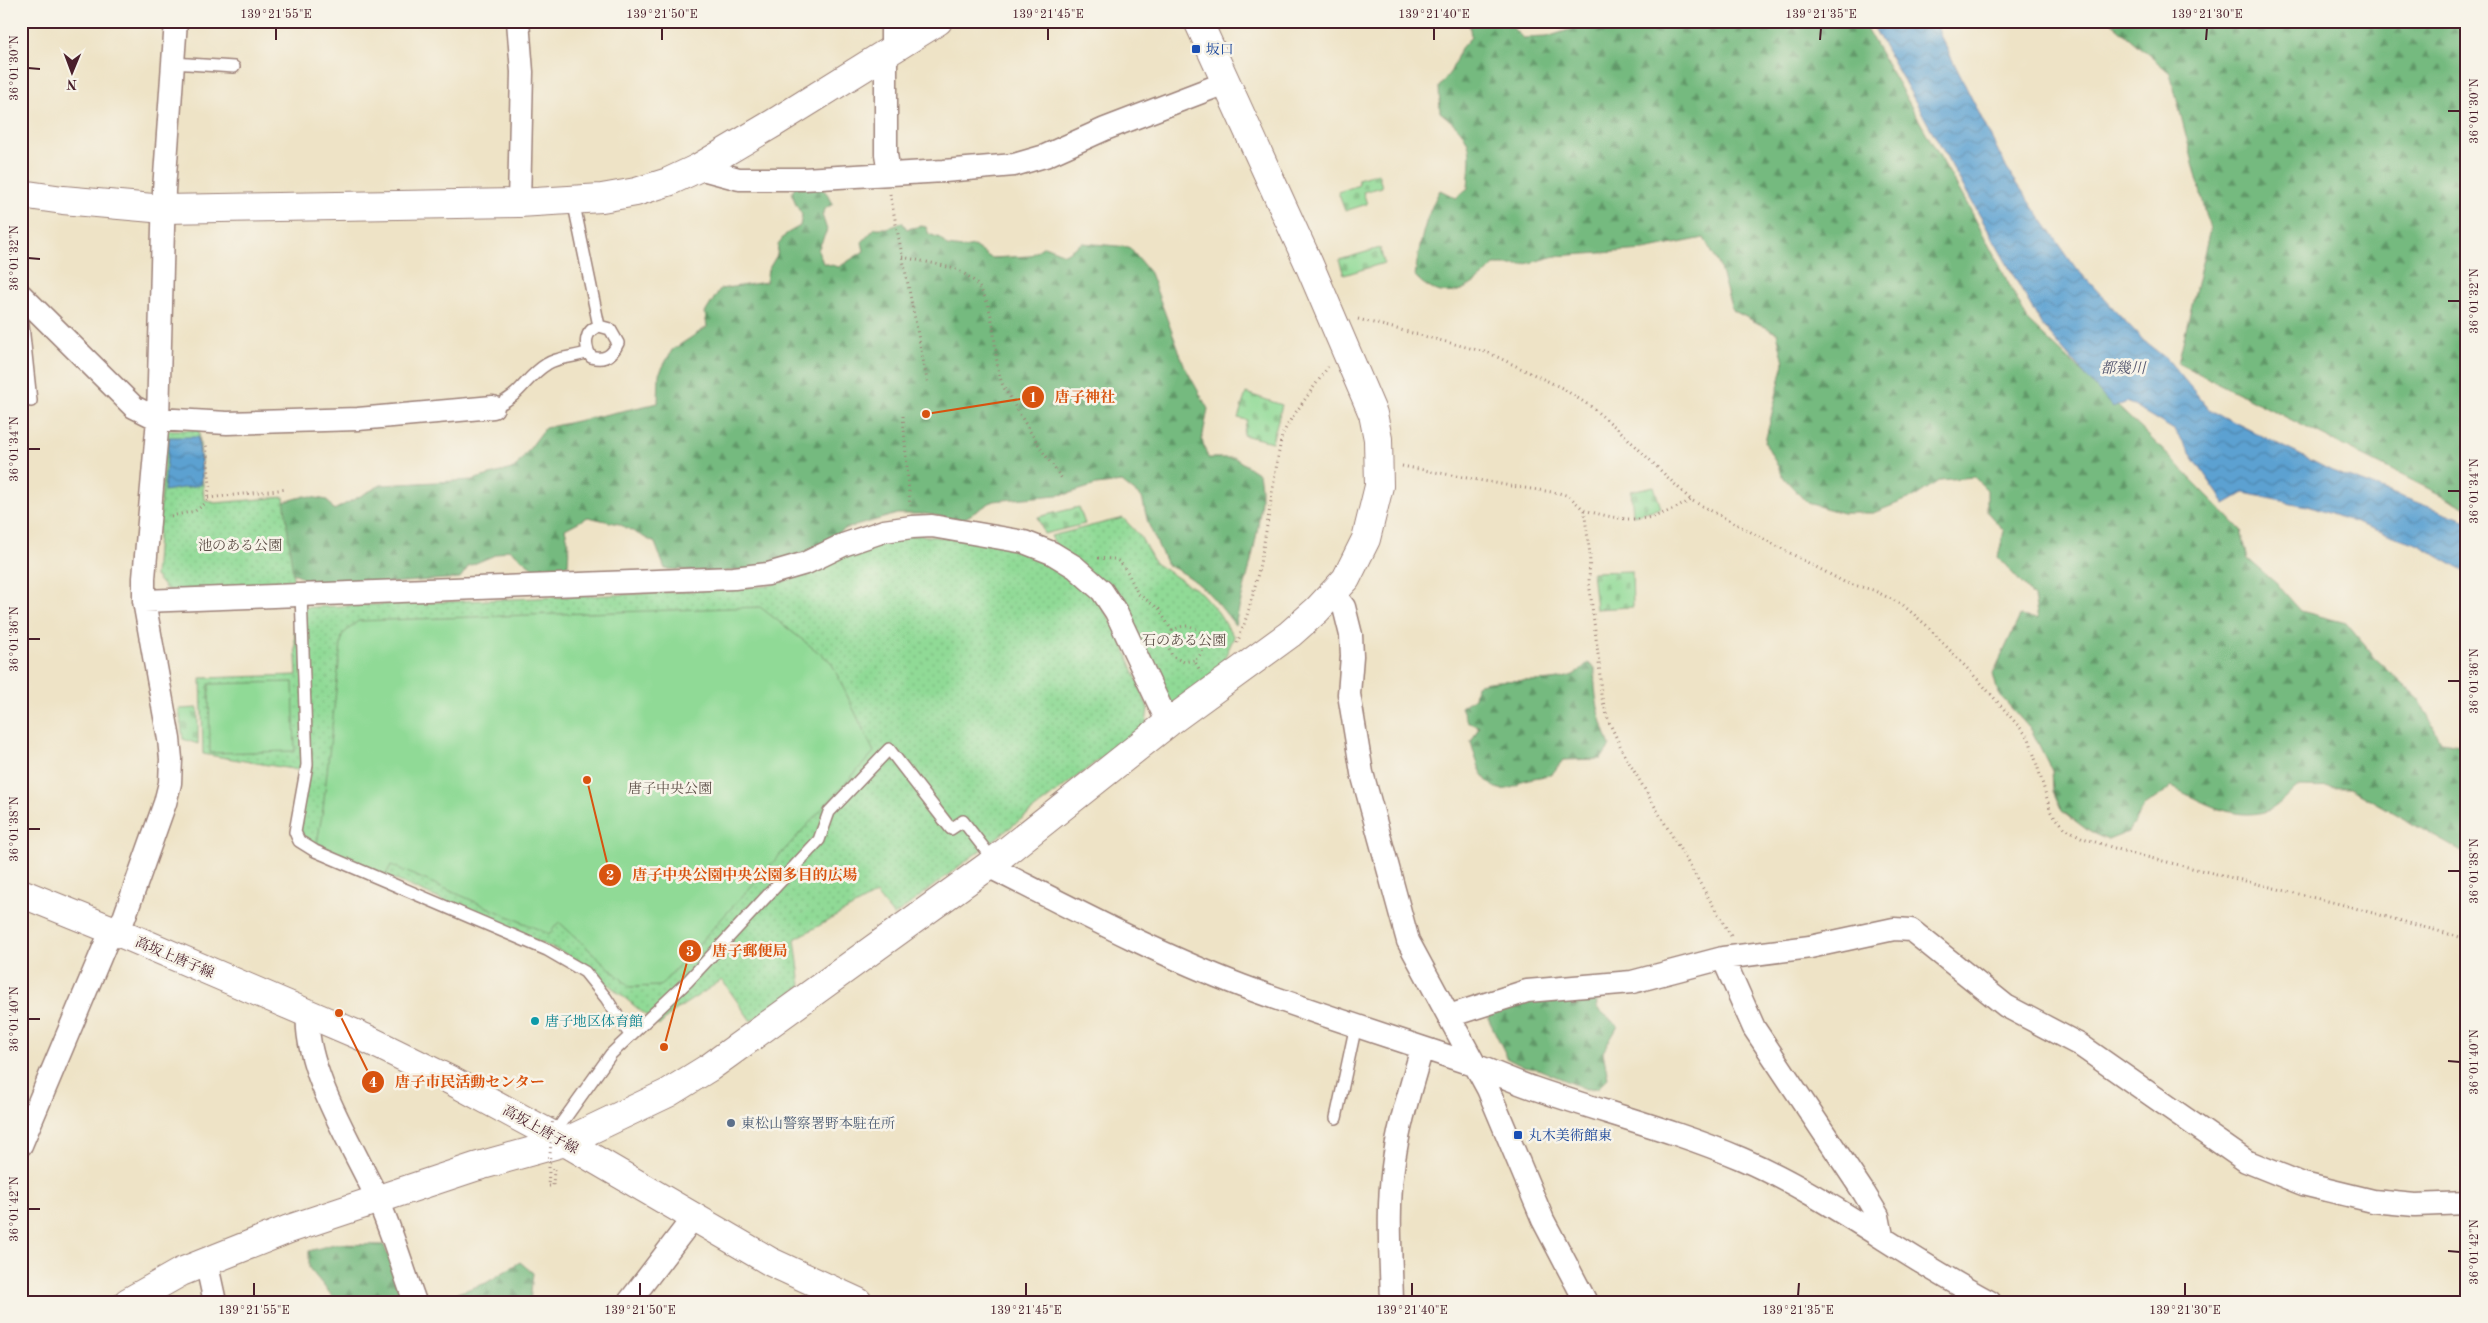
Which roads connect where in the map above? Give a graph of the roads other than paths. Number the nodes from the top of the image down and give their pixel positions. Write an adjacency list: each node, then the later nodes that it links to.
1 (176, 21): 7 (street)
2 (518, 21): 14 (street)
3 (892, 21): 6 (street)
4 (938, 21): 6 (street)
5 (1198, 21): 9 (street)
6 (889, 52): 10 (street); 11 (street)
7 (173, 63): 8 (lane); 15 (street)
8 (234, 67)
9 (1225, 83): 11 (street); 23 (street)
10 (698, 168): 11 (street); 13 (street)
11 (888, 173)
12 (21, 194): 15 (street)
13 (573, 200): 14 (street); 18 (lane)
14 (519, 202): 15 (street)
15 (164, 209): 22 (street)
16 (21, 294): 22 (street)
17 (21, 307): 20 (lane)
18 (599, 326): 19 (lane); 19 (lane)
19 (588, 352): 21 (lane)
20 (31, 401)
21 (493, 407): 22 (street)
22 (158, 419): 25 (street)
23 (1333, 593): 26 (street); 32 (street)
24 (300, 594): 25 (street); 26 (street); 34 (lane)
25 (144, 601): 29 (street)
26 (1168, 724): 27 (street)
27 (991, 863): 33 (street); 34 (lane); 38 (street)
28 (21, 893): 29 (street, 高坂上唐子線)
29 (115, 931): 31 (street, 高坂上唐子線); 39 (street)
30 (1732, 956): 32 (street); 41 (street); 43 (street)
31 (308, 1014): 38 (street, 高坂上唐子線); 40 (street)
32 (1449, 1016): 36 (street)
33 (1356, 1025): 35 (street); 37 (lane)
34 (630, 1035): 38 (lane)
35 (1422, 1048): 36 (street); 50 (street)
36 (1474, 1064): 43 (street); 51 (street)
37 (1336, 1118)
38 (560, 1127): 40 (street); 42 (street, 高坂上唐子線)
39 (21, 1145)
40 (378, 1199): 44 (street); 47 (street)
41 (2467, 1203)
42 (693, 1218): 48 (street); 49 (street, 高坂上唐子線)
43 (1882, 1236): 52 (street)
44 (206, 1261): 45 (street); 46 (street)
45 (128, 1302)
46 (215, 1302)
47 (415, 1302)
48 (629, 1302)
49 (858, 1302)
50 (1392, 1302)
51 (1586, 1302)
52 (1990, 1302)

